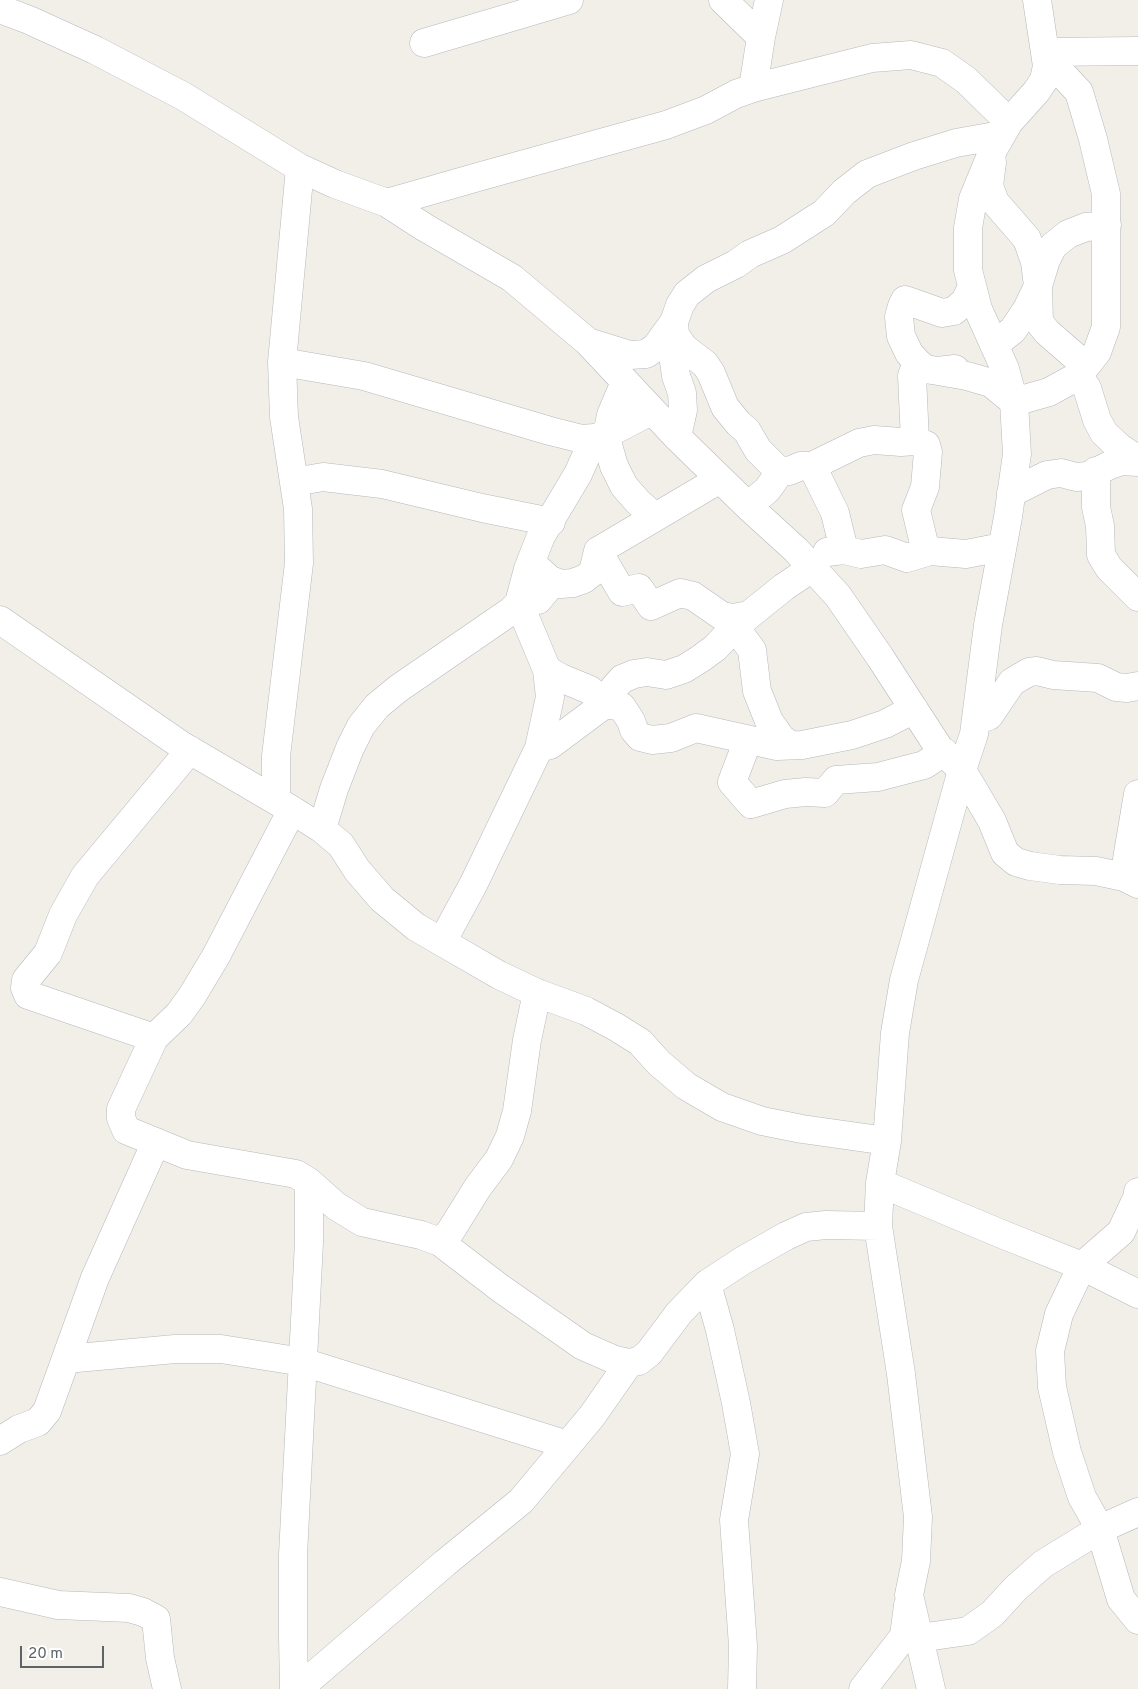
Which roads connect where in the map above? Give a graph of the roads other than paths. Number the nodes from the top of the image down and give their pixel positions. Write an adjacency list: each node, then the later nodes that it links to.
1 (8, 0): 6 (street)
2 (569, 0): 8 (street)
3 (723, 0): 7 (street)
4 (769, 0): 7 (street)
5 (1037, 0): 10 (street)
6 (0, 8): 13 (street)
7 (761, 37): 11 (street)
8 (424, 43)
9 (1138, 51): 10 (street)
10 (1047, 59): 12 (street); 16 (street)
11 (753, 88): 12 (street); 14 (street)
12 (1002, 135): 15 (street); 19 (street); 20 (street)
13 (300, 168): 14 (street); 24 (street)
14 (387, 204): 21 (street)
15 (1013, 222): 17 (street); 18 (street)
16 (1107, 225): 17 (street); 26 (street)
17 (1068, 234): 18 (street)
18 (1038, 286): 22 (street); 26 (street)
19 (972, 287): 22 (street); 25 (street)
20 (674, 322): 23 (street); 30 (street); 34 (street)
21 (588, 342): 23 (street); 27 (street)
22 (997, 351): 25 (street); 28 (street)
23 (646, 354): 27 (street)
24 (282, 362): 29 (street); 37 (street)
25 (928, 367): 28 (street); 31 (street)
26 (1082, 371): 28 (street); 32 (street)
27 (639, 397): 29 (street); 29 (street); 30 (street)
28 (1014, 402): 38 (street)
29 (601, 436): 40 (street); 41 (street)
30 (677, 437): 36 (street)
31 (915, 441): 33 (street); 46 (street)
32 (1138, 461): 35 (street)
33 (812, 466): 34 (street); 44 (street)
34 (778, 470): 39 (street)
35 (1096, 472): 38 (street); 49 (street)
36 (720, 480): 39 (street); 40 (street)
37 (294, 482): 41 (street); 64 (street)
38 (1011, 492): 43 (street)
39 (748, 506): 42 (street)
40 (655, 517): 45 (street)
41 (551, 522): 48 (street)
42 (792, 546): 44 (street); 47 (street)
43 (1002, 547): 46 (street); 57 (street)
44 (844, 550): 46 (street)
45 (598, 551): 48 (street); 52 (street)
46 (926, 552)
47 (812, 568): 52 (street); 56 (street)
48 (540, 571): 50 (street)
49 (1138, 597)
50 (519, 603): 53 (street); 65 (street)
51 (0, 620): 61 (street)
52 (742, 621): 55 (street); 59 (street)
53 (547, 670): 55 (street); 60 (street)
54 (1138, 686): 57 (street)
55 (605, 704): 58 (street); 60 (street)
56 (914, 709): 59 (street); 62 (street)
57 (976, 720): 62 (street)
58 (748, 740): 59 (street); 62 (street)
59 (790, 745)
60 (539, 748): 67 (street)
61 (190, 750): 64 (street); 69 (street)
62 (953, 761): 66 (street); 70 (street)
63 (1138, 794): 66 (street)
64 (284, 805): 65 (street); 69 (street)
65 (322, 829): 67 (street)
66 (1131, 881)
67 (442, 942): 68 (street)
68 (537, 993): 70 (street); 76 (street)
69 (154, 1038): 71 (street)
70 (887, 1141): 73 (street)
71 (156, 1142): 72 (street); 80 (street)
72 (308, 1182): 76 (street); 81 (street)
73 (880, 1183): 75 (street); 77 (street)
74 (1138, 1192): 77 (street)
75 (878, 1226): 78 (street); 88 (street)
76 (440, 1242): 82 (street)
77 (1082, 1266): 79 (street); 86 (street)
78 (707, 1284): 82 (street); 93 (street)
79 (1138, 1294)
80 (66, 1359): 81 (street); 83 (street)
81 (303, 1362): 84 (street); 92 (street)
82 (629, 1363): 84 (street)
83 (0, 1440)
84 (568, 1445): 92 (street)
85 (1138, 1512): 86 (street)
86 (1100, 1529): 89 (street); 90 (street)
87 (0, 1592): 91 (street)
88 (909, 1595): 90 (street); 94 (street)
89 (1138, 1620)
90 (919, 1638): 95 (street)
91 (166, 1689)
92 (296, 1689)
93 (742, 1689)
94 (862, 1689)
95 (931, 1689)

